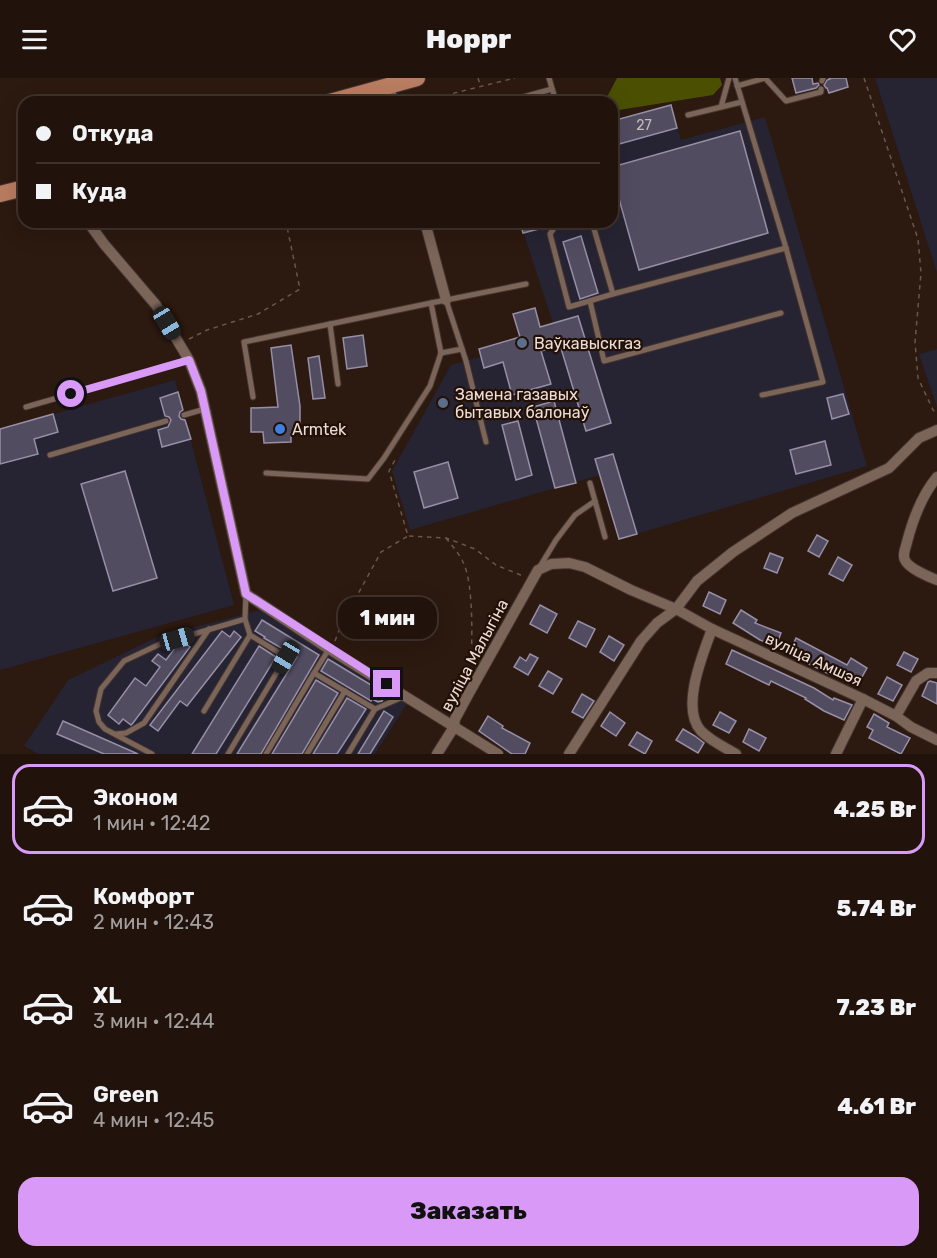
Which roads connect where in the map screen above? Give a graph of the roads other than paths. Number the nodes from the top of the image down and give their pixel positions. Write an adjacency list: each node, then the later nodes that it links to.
1 (417, 78): 9 (main road)
2 (549, 78): 7 (lane)
3 (729, 78): 14 (lane)
4 (735, 78): 6 (lane)
5 (765, 78): 6 (lane); 8 (lane)
6 (737, 86): 13 (lane)
7 (552, 89): 11 (lane); 12 (lane)
8 (821, 89)
9 (391, 94): 10 (main road)
10 (376, 96)
11 (527, 96)
12 (554, 96)
13 (742, 102): 14 (lane); 22 (lane)
14 (721, 108): 15 (lane)
15 (688, 115)
16 (18, 190): 17 (main road)
17 (0, 194)
18 (92, 228): 32 (street)
19 (427, 228): 25 (street)
20 (554, 228): 26 (lane)
21 (594, 228): 24 (lane)
22 (786, 248): 24 (lane); 34 (lane)
23 (526, 284): 25 (lane)
24 (613, 294): 26 (lane)
25 (446, 300): 27 (lane); 30 (lane)
26 (590, 301): 28 (lane)
27 (431, 303): 29 (lane); 31 (lane)
28 (780, 314)
29 (330, 324): 33 (lane); 35 (lane)
30 (462, 349): 31 (lane); 41 (lane)
31 (441, 353): 43 (lane)
32 (189, 360): 36 (lane); 37 (street)
33 (338, 384)
34 (762, 395)
35 (253, 397)
36 (26, 407)
37 (205, 409): 38 (lane); 50 (street)
38 (184, 415)
39 (166, 421): 42 (lane)
40 (937, 430): 51 (street)
41 (486, 442)
42 (50, 455)
43 (266, 473)
44 (937, 477): 49 (street)
45 (590, 483): 46 (lane)
46 (595, 501): 47 (lane); 48 (lane)
47 (605, 537)
48 (536, 574): 51 (street, вуліца Амшэя); 65 (street, вуліца Малыгіна)
49 (937, 580)
50 (246, 594): 52 (lane); 56 (street)
51 (676, 609): 54 (street, вуліца Амшэя); 75 (street)
52 (245, 619): 53 (lane); 55 (lane)
53 (209, 629): 66 (lane); 66 (lane)
54 (712, 629): 61 (street, вуліца Амшэя); 76 (street)
55 (250, 635): 63 (lane); 69 (lane)
56 (331, 646): 57 (lane); 60 (street)
57 (314, 673): 59 (lane); 70 (lane)
58 (937, 673): 64 (street)
59 (345, 691): 62 (lane); 71 (lane)
60 (405, 696): 62 (lane); 65 (street)
61 (863, 699): 64 (street, вуліца Амшэя); 77 (street)
62 (375, 709): 72 (lane)
63 (204, 711)
64 (896, 716): 67 (street, вуліца Амшэя)
65 (454, 727): 73 (street, вуліца Малыгіна); 74 (street)
66 (114, 734): 68 (lane)
67 (937, 740)
68 (152, 754)
69 (228, 754)
70 (266, 754)
71 (307, 754)
72 (348, 754)
73 (437, 754)
74 (498, 754)
75 (569, 754)
76 (736, 754)
77 (836, 754)

